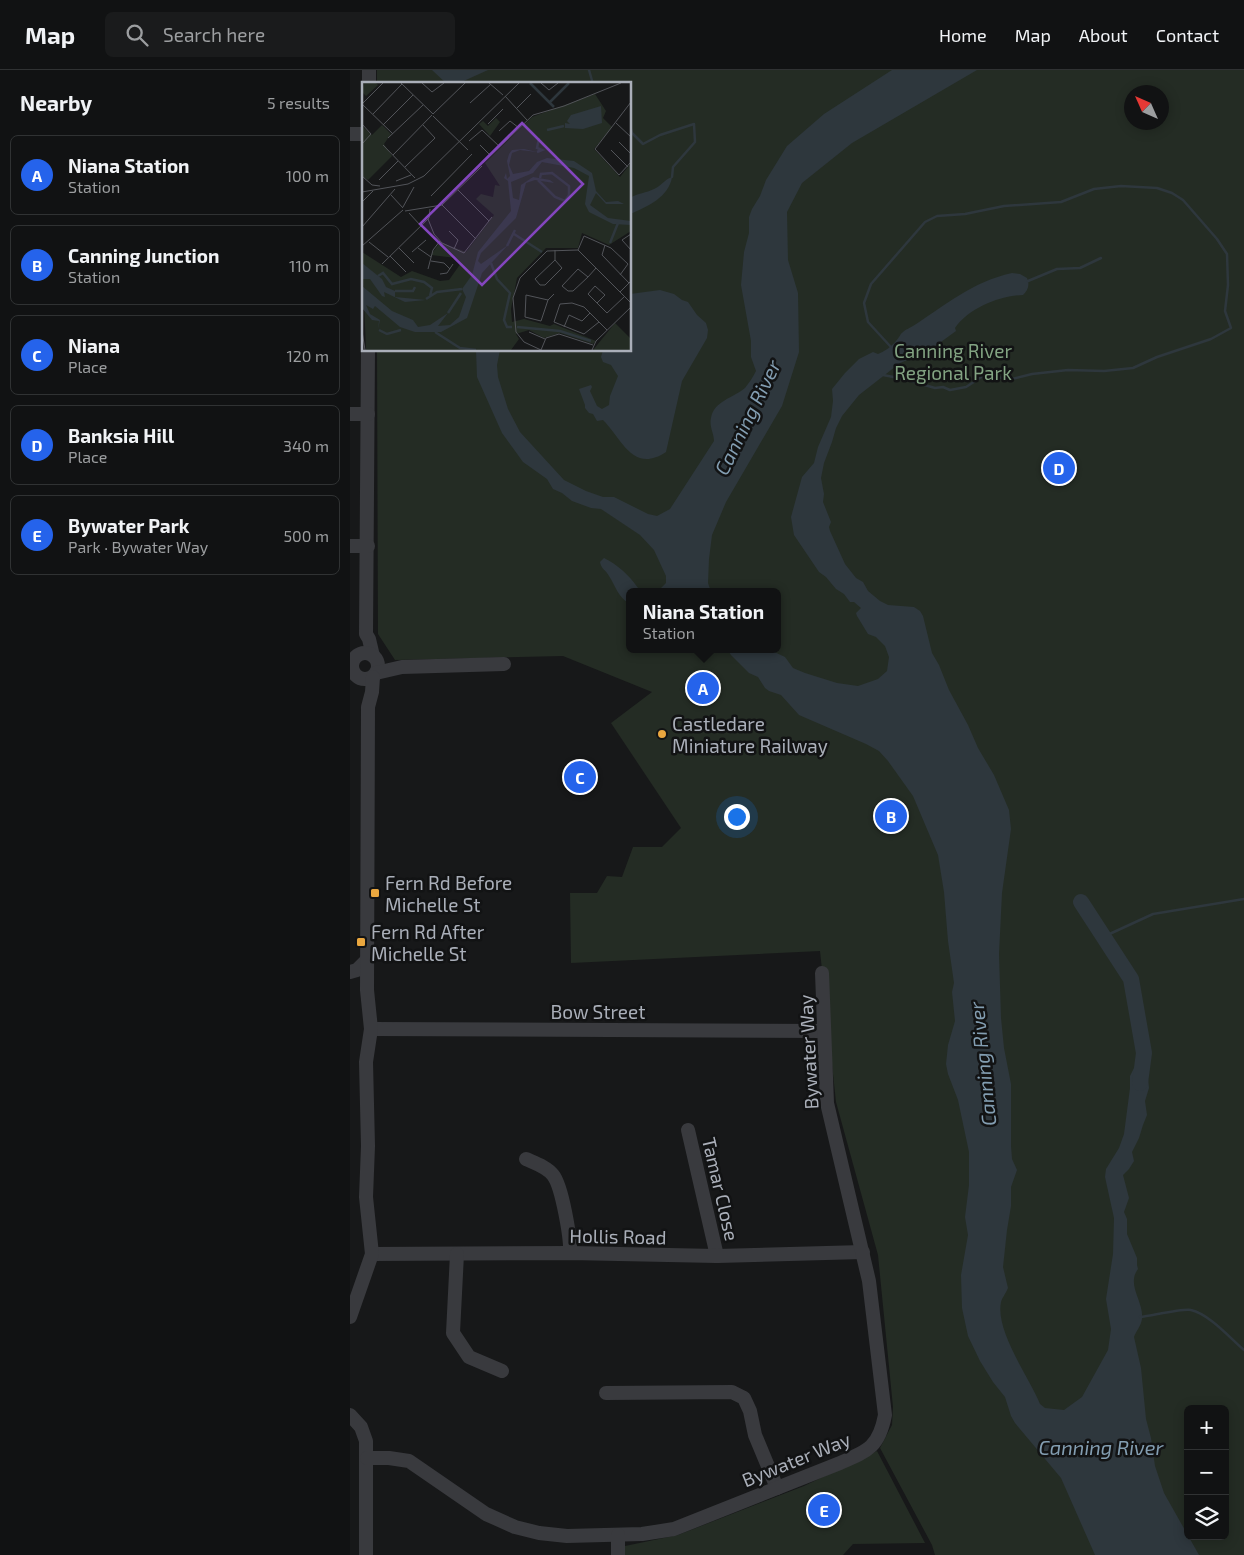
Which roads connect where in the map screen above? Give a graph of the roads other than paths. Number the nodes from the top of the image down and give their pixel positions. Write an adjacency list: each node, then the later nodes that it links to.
1 (368, 351): 3 (street)
2 (350, 414): 3 (street)
3 (368, 414): 5 (street)
4 (350, 546): 5 (street)
5 (368, 546): 7 (street)
6 (504, 664): 7 (street)
7 (363, 666): 8 (street)
8 (368, 959): 9 (street); 11 (street)
9 (353, 971)
10 (822, 973): 12 (street, Bywater Way)
11 (371, 1029): 12 (street, Bow Street); 16 (street)
12 (824, 1031): 15 (street, Bywater Way)
13 (688, 1130): 19 (street, Tamar Close)
14 (526, 1159): 18 (street)
15 (863, 1252): 19 (street, Hollis Road); 25 (street, Bywater Way)
16 (372, 1254): 17 (street, Hollis Road); 20 (street)
17 (457, 1254): 18 (street, Hollis Road); 21 (street)
18 (570, 1254): 19 (street, Hollis Road)
19 (717, 1256)
20 (350, 1317)
21 (502, 1371)
22 (606, 1393): 25 (street)
23 (350, 1415): 24 (street)
24 (367, 1458): 26 (street, Bywater Way); 27 (street)
25 (776, 1488): 26 (street, Bywater Way)
26 (618, 1535): 28 (street)
27 (366, 1555)
28 (618, 1555)

